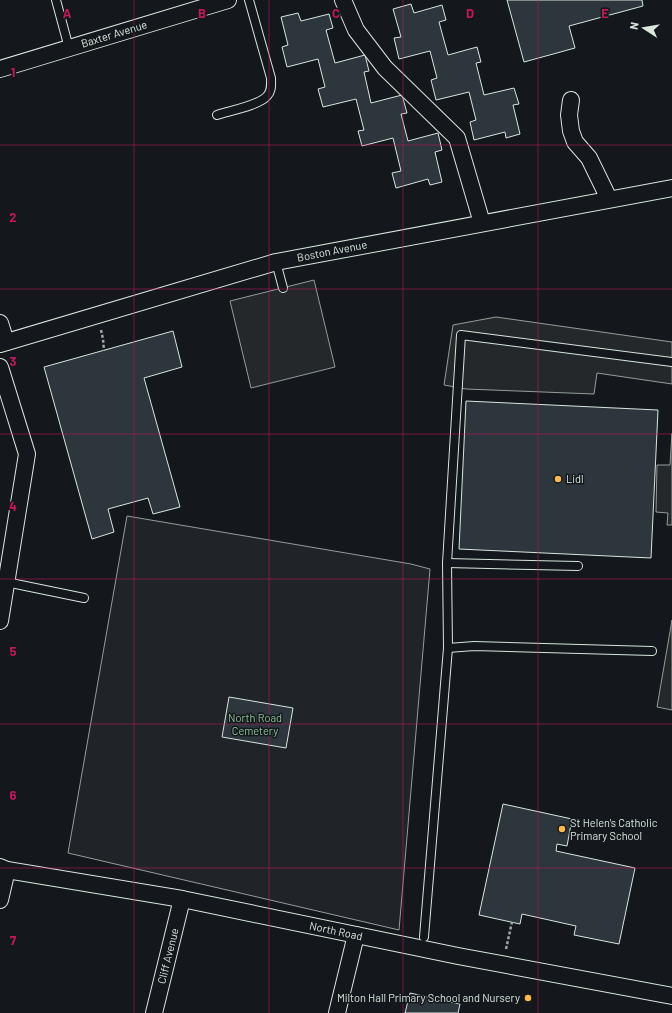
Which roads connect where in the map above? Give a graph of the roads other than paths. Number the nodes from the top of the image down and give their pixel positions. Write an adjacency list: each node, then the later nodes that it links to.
1 (56, 0): 5 (lane)
2 (228, 0): 5 (street, Baxter Avenue)
3 (248, 0): 8 (lane)
4 (343, 0): 11 (street)
5 (69, 48): 6 (street, Baxter Avenue)
6 (0, 69)
7 (571, 100): 10 (street)
8 (217, 115)
9 (672, 188): 10 (street, Boston Avenue)
10 (609, 199): 11 (street, Boston Avenue)
11 (482, 223): 12 (street, Boston Avenue)
12 (276, 262): 13 (lane); 15 (street, Boston Avenue)
13 (283, 288)
14 (0, 323): 15 (street)
15 (3, 343)
16 (672, 362): 18 (lane)
17 (0, 367): 20 (street)
18 (448, 563): 19 (lane); 23 (lane)
19 (578, 566)
20 (6, 582): 21 (lane); 22 (street)
21 (84, 598)
22 (1, 612)
23 (448, 648): 24 (lane); 29 (lane)
24 (652, 651)
25 (4, 868): 26 (street, North Road); 27 (street)
26 (182, 899): 28 (street, North Road); 31 (street, Cliff Avenue)
27 (0, 900)
28 (356, 935): 30 (street, North Road); 32 (street)
29 (424, 937)
30 (672, 996)
31 (154, 1013)
32 (337, 1013)

